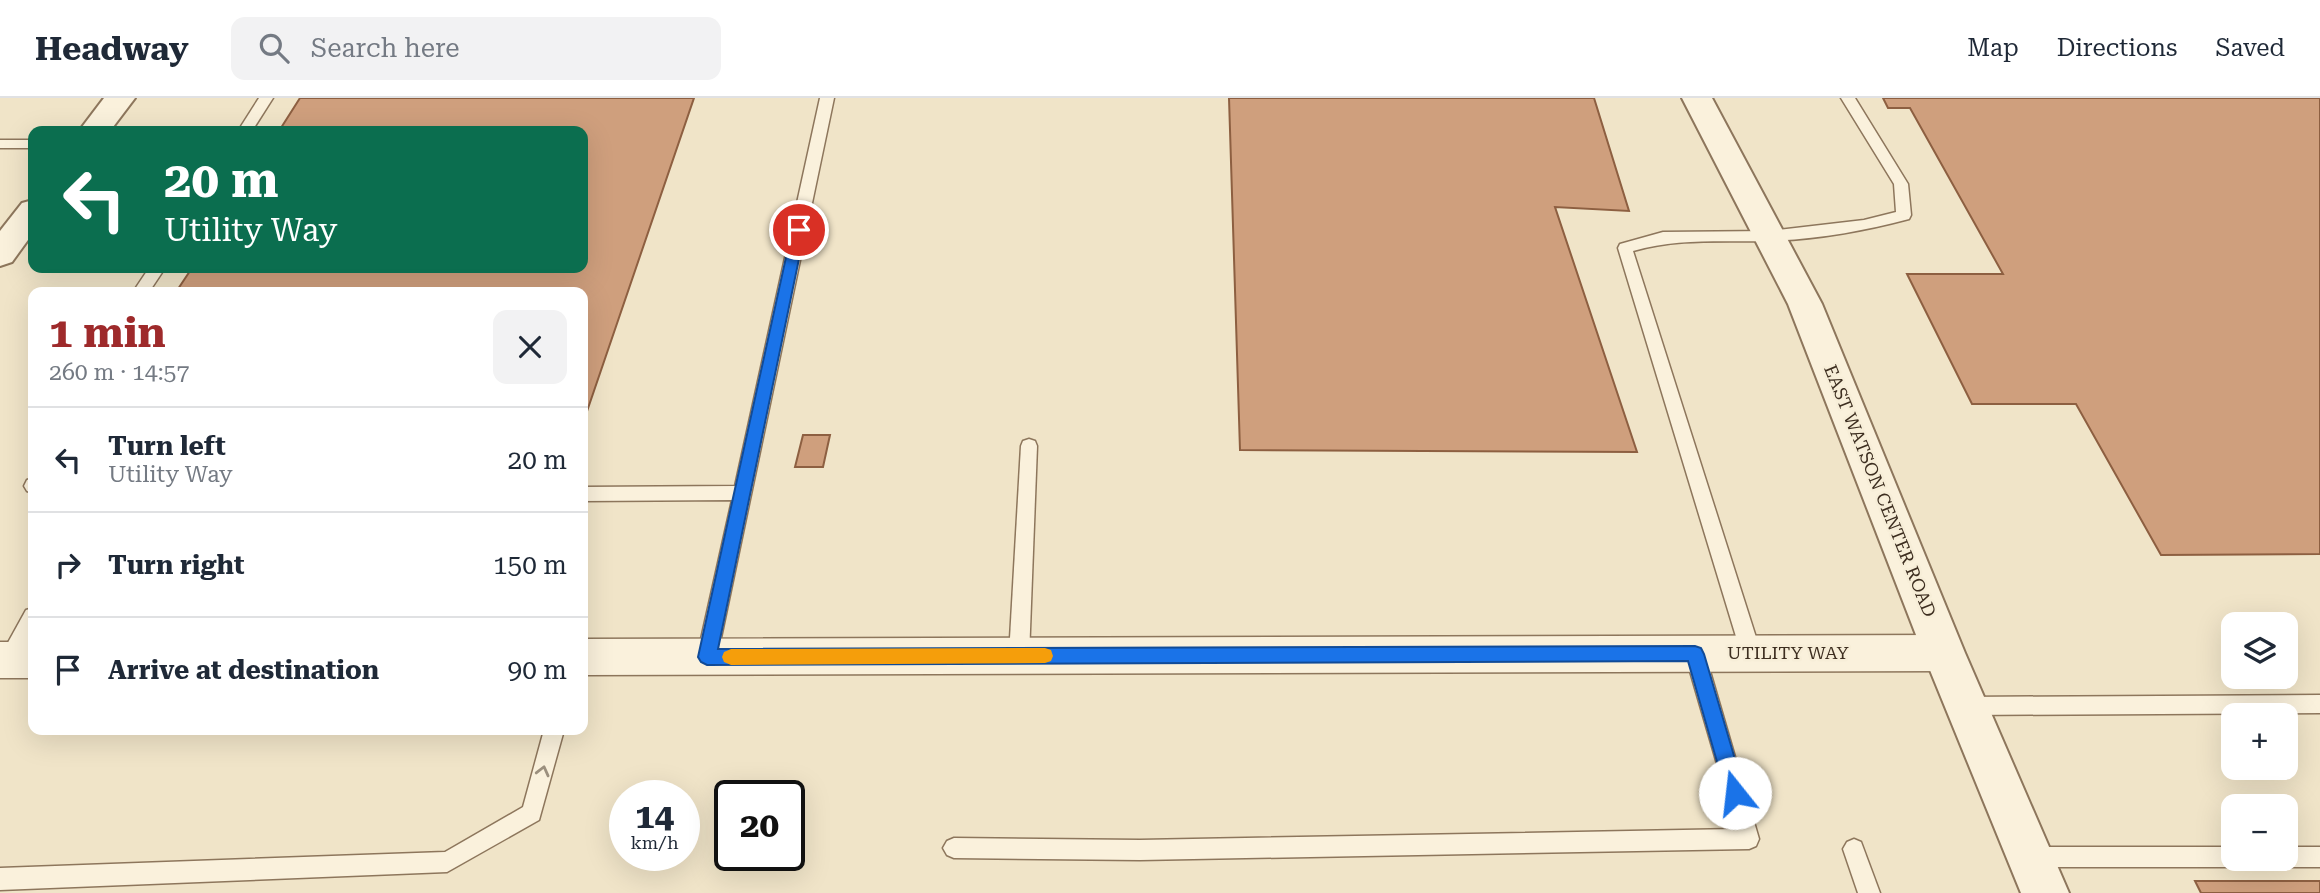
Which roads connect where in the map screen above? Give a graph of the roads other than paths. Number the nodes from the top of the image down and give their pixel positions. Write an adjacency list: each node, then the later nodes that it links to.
1 (120, 98): 6 (street)
2 (266, 98): 7 (lane)
3 (827, 98): 14 (lane)
4 (1697, 98): 11 (street, EAST WATSON CENTER ROAD)
5 (1848, 98): 11 (lane)
6 (98, 126)
7 (248, 126)
8 (0, 144): 9 (lane)
9 (28, 144)
10 (28, 218): 12 (street)
11 (1770, 236): 17 (lane); 18 (street, EAST WATSON CENTER ROAD)
12 (0, 254)
13 (1029, 446): 20 (lane)
14 (742, 493): 15 (lane); 22 (lane)
15 (588, 494)
16 (28, 628): 23 (lane)
17 (1751, 653): 18 (street, UTILITY WAY); 19 (street, UTILITY WAY)
18 (1944, 653): 25 (street, EAST WATSON CENTER ROAD)
19 (1695, 654): 20 (street, UTILITY WAY); 27 (lane)
20 (1019, 656): 22 (street, UTILITY WAY)
21 (588, 657): 22 (street, UTILITY WAY)
22 (707, 657)
23 (14, 660)
24 (2320, 704): 25 (lane)
25 (1966, 706): 29 (street, EAST WATSON CENTER ROAD)
26 (553, 735): 33 (lane, one-way to 26)
27 (954, 848)
28 (1854, 849): 34 (lane)
29 (2030, 857): 30 (lane); 35 (street, EAST WATSON CENTER ROAD)
30 (2221, 857)
31 (2298, 857): 32 (lane)
32 (2320, 857)
33 (0, 879)
34 (1868, 893)
35 (2045, 893)

